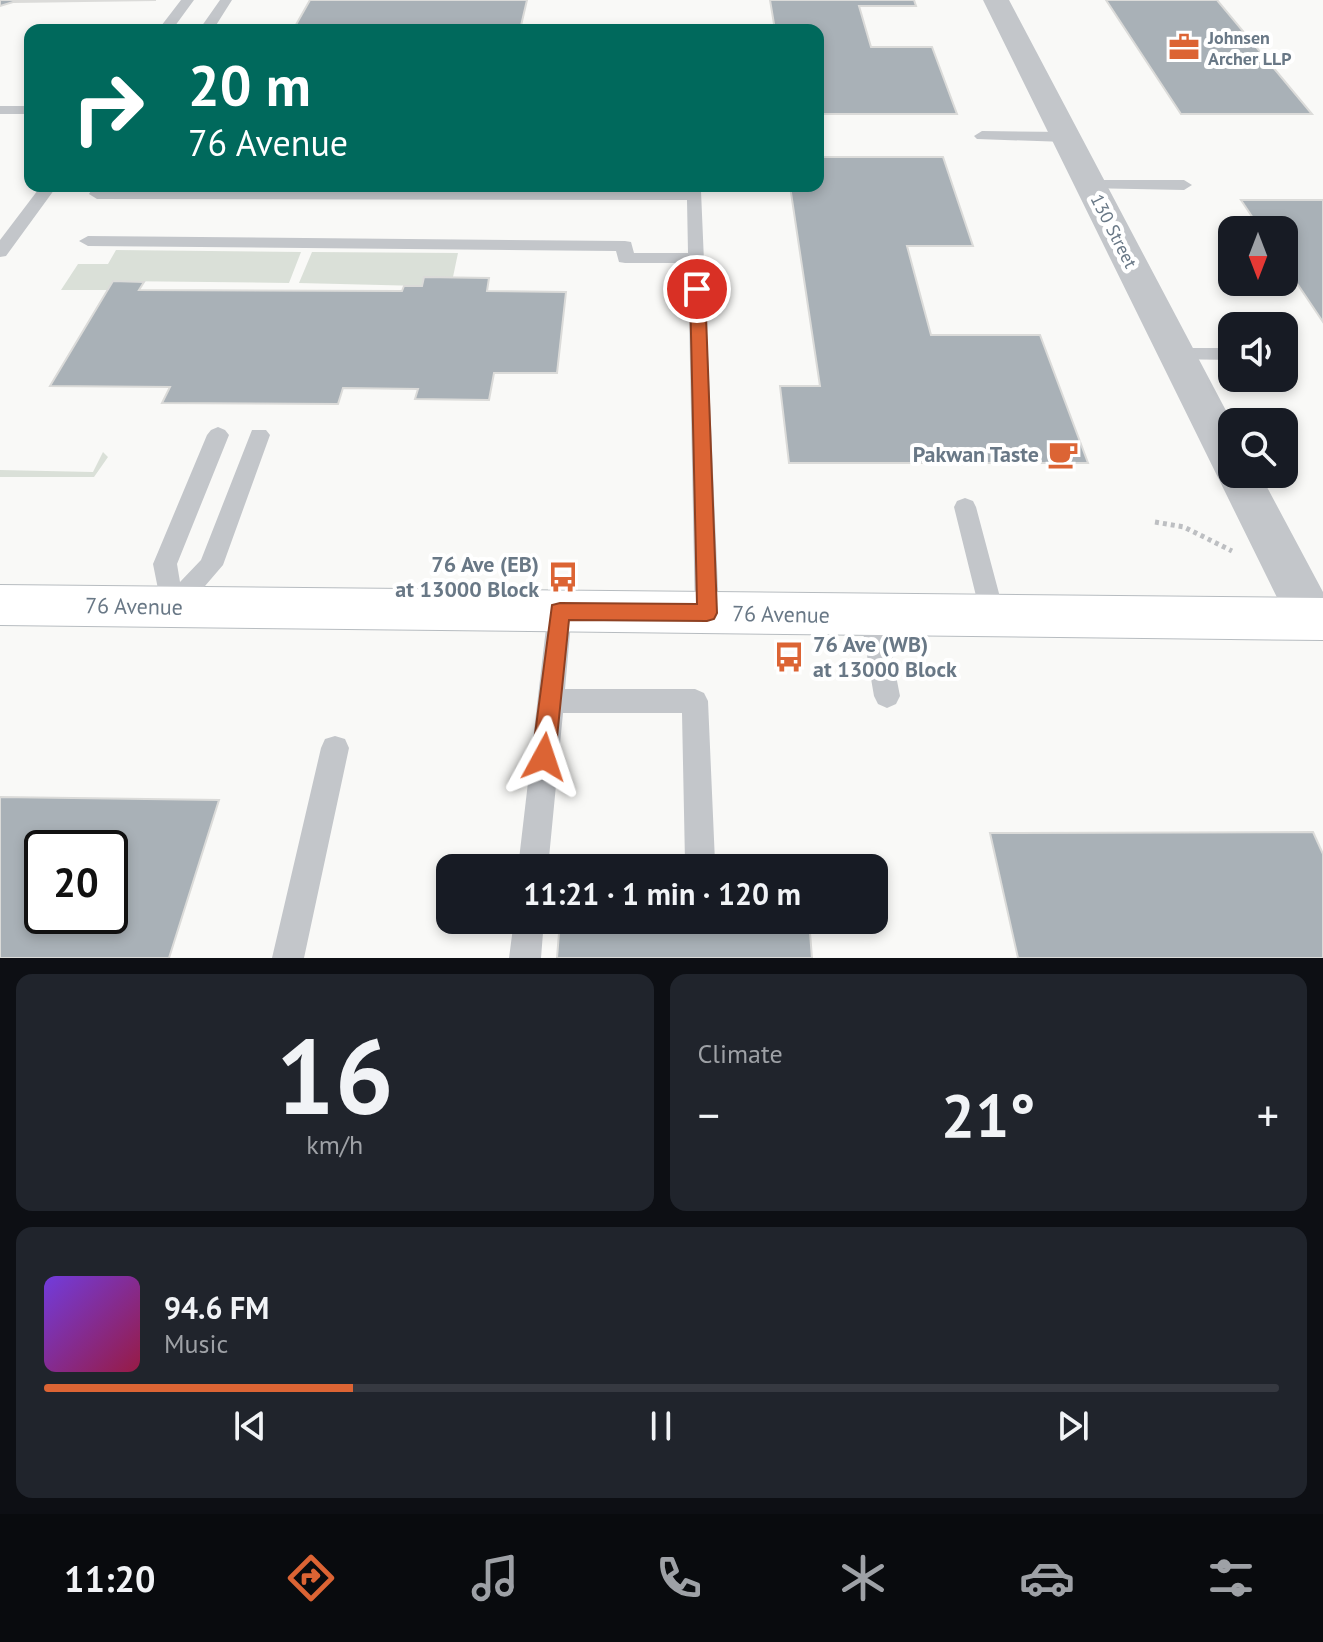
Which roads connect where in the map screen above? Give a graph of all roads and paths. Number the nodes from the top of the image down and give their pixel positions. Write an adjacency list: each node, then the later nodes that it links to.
1 (188, 0): 4 (lane)
2 (226, 0): 5 (lane)
3 (996, 0): 9 (street, 130 Street)
4 (170, 24)
5 (210, 24)
6 (0, 110): 7 (lane)
7 (24, 110)
8 (982, 136): 9 (lane)
9 (1066, 137): 10 (street, 130 Street)
10 (1091, 185): 11 (lane); 17 (street, 130 Street)
11 (1184, 185)
12 (45, 192): 15 (lane)
13 (98, 192): 16 (lane)
14 (88, 241): 16 (lane)
15 (0, 252)
16 (696, 258): 29 (lane)
17 (1177, 354): 18 (lane); 21 (street, 130 Street)
18 (1218, 354)
19 (218, 435): 27 (lane)
20 (259, 435): 27 (lane)
21 (1218, 435)
22 (1246, 488): 32 (street)
23 (965, 507): 31 (lane)
24 (1155, 522): 25 (path)
25 (1235, 553)
26 (0, 605): 27 (main road, 76 Avenue)
27 (172, 607): 28 (main road, 76 Avenue)
28 (560, 611): 29 (main road, 76 Avenue); 34 (lane)
29 (707, 613): 30 (main road, 76 Avenue)
30 (872, 615): 31 (main road, 76 Avenue); 33 (lane)
31 (993, 616): 32 (main road, 76 Avenue)
32 (1318, 619)
33 (887, 696)
34 (549, 701): 36 (lane); 37 (lane)
35 (335, 748): 39 (lane)
36 (534, 854)
37 (700, 854)
38 (528, 934): 40 (lane)
39 (288, 958)
40 (525, 958)

